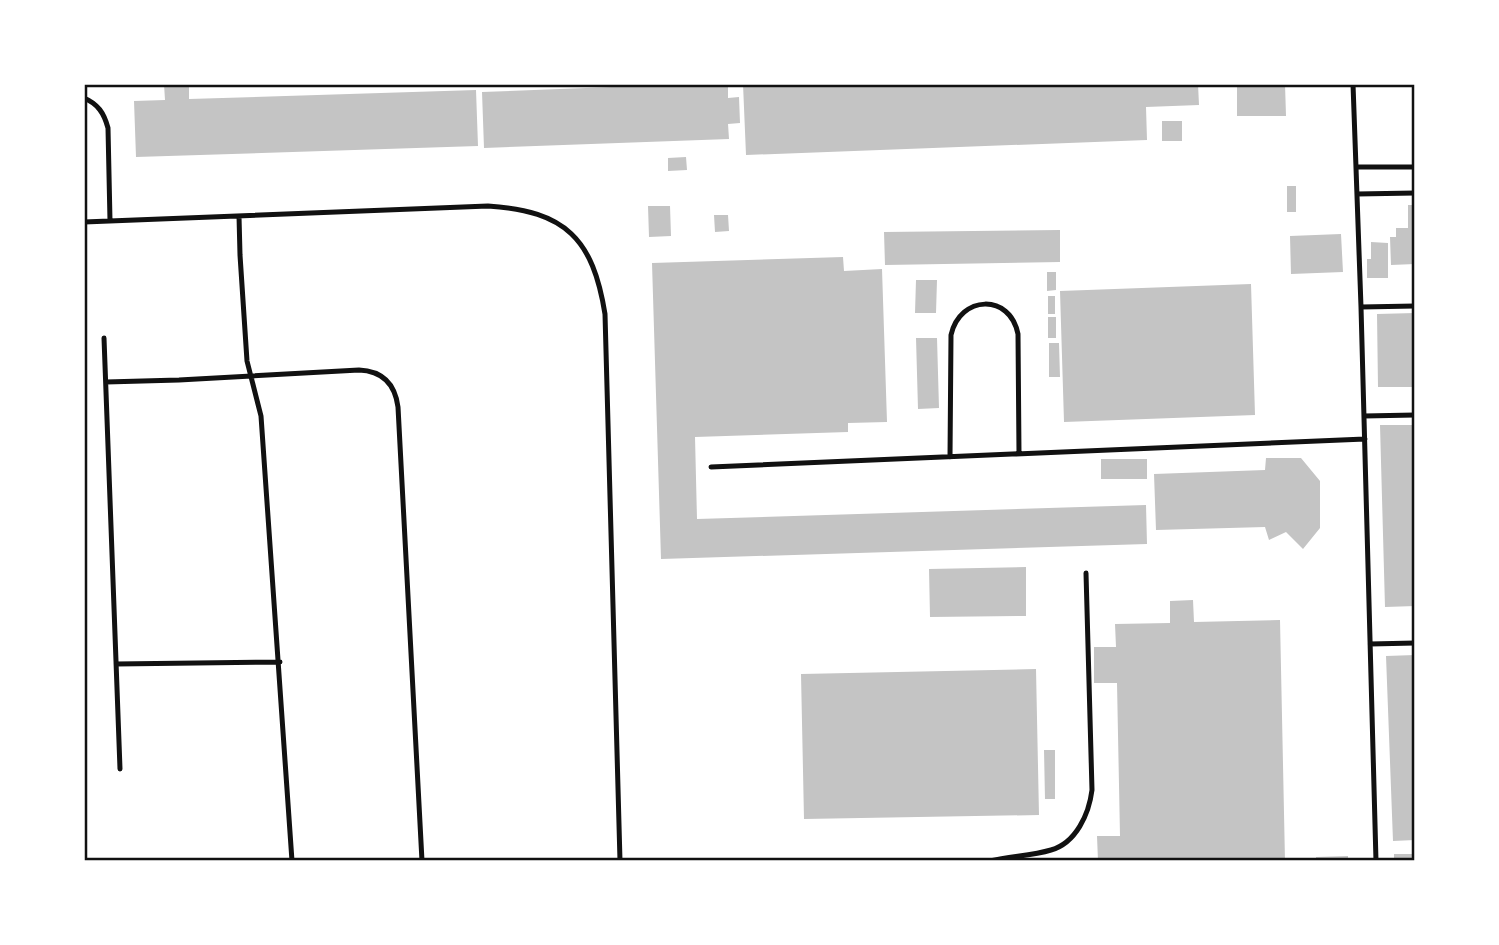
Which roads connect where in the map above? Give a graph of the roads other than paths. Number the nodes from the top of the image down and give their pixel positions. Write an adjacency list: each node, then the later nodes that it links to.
1 (1353, 84): 3 (lane)
2 (84, 98): 8 (lane)
3 (1356, 167): 4 (lane); 6 (lane)
4 (1415, 167)
5 (1415, 192): 6 (lane)
6 (1357, 194): 11 (lane)
7 (239, 216): 8 (lane); 13 (lane); 29 (lane)
8 (110, 221): 9 (lane)
9 (84, 222)
10 (1415, 306): 11 (lane)
11 (1361, 307): 16 (lane)
12 (104, 338): 14 (lane)
13 (250, 376): 14 (lane); 24 (lane); 28 (lane)
14 (106, 382): 25 (lane)
15 (1415, 415): 16 (lane)
16 (1364, 416): 17 (lane)
17 (1365, 439): 18 (lane); 23 (lane)
18 (1019, 454): 19 (lane); 19 (lane)
19 (950, 457): 20 (lane)
20 (711, 467)
21 (1086, 573): 30 (lane)
22 (1415, 643): 23 (lane)
23 (1370, 644): 31 (lane)
24 (279, 662): 25 (lane); 27 (lane)
25 (116, 664): 26 (lane)
26 (120, 769)
27 (292, 861)
28 (422, 861)
29 (620, 861)
30 (990, 861)
31 (1376, 861)

